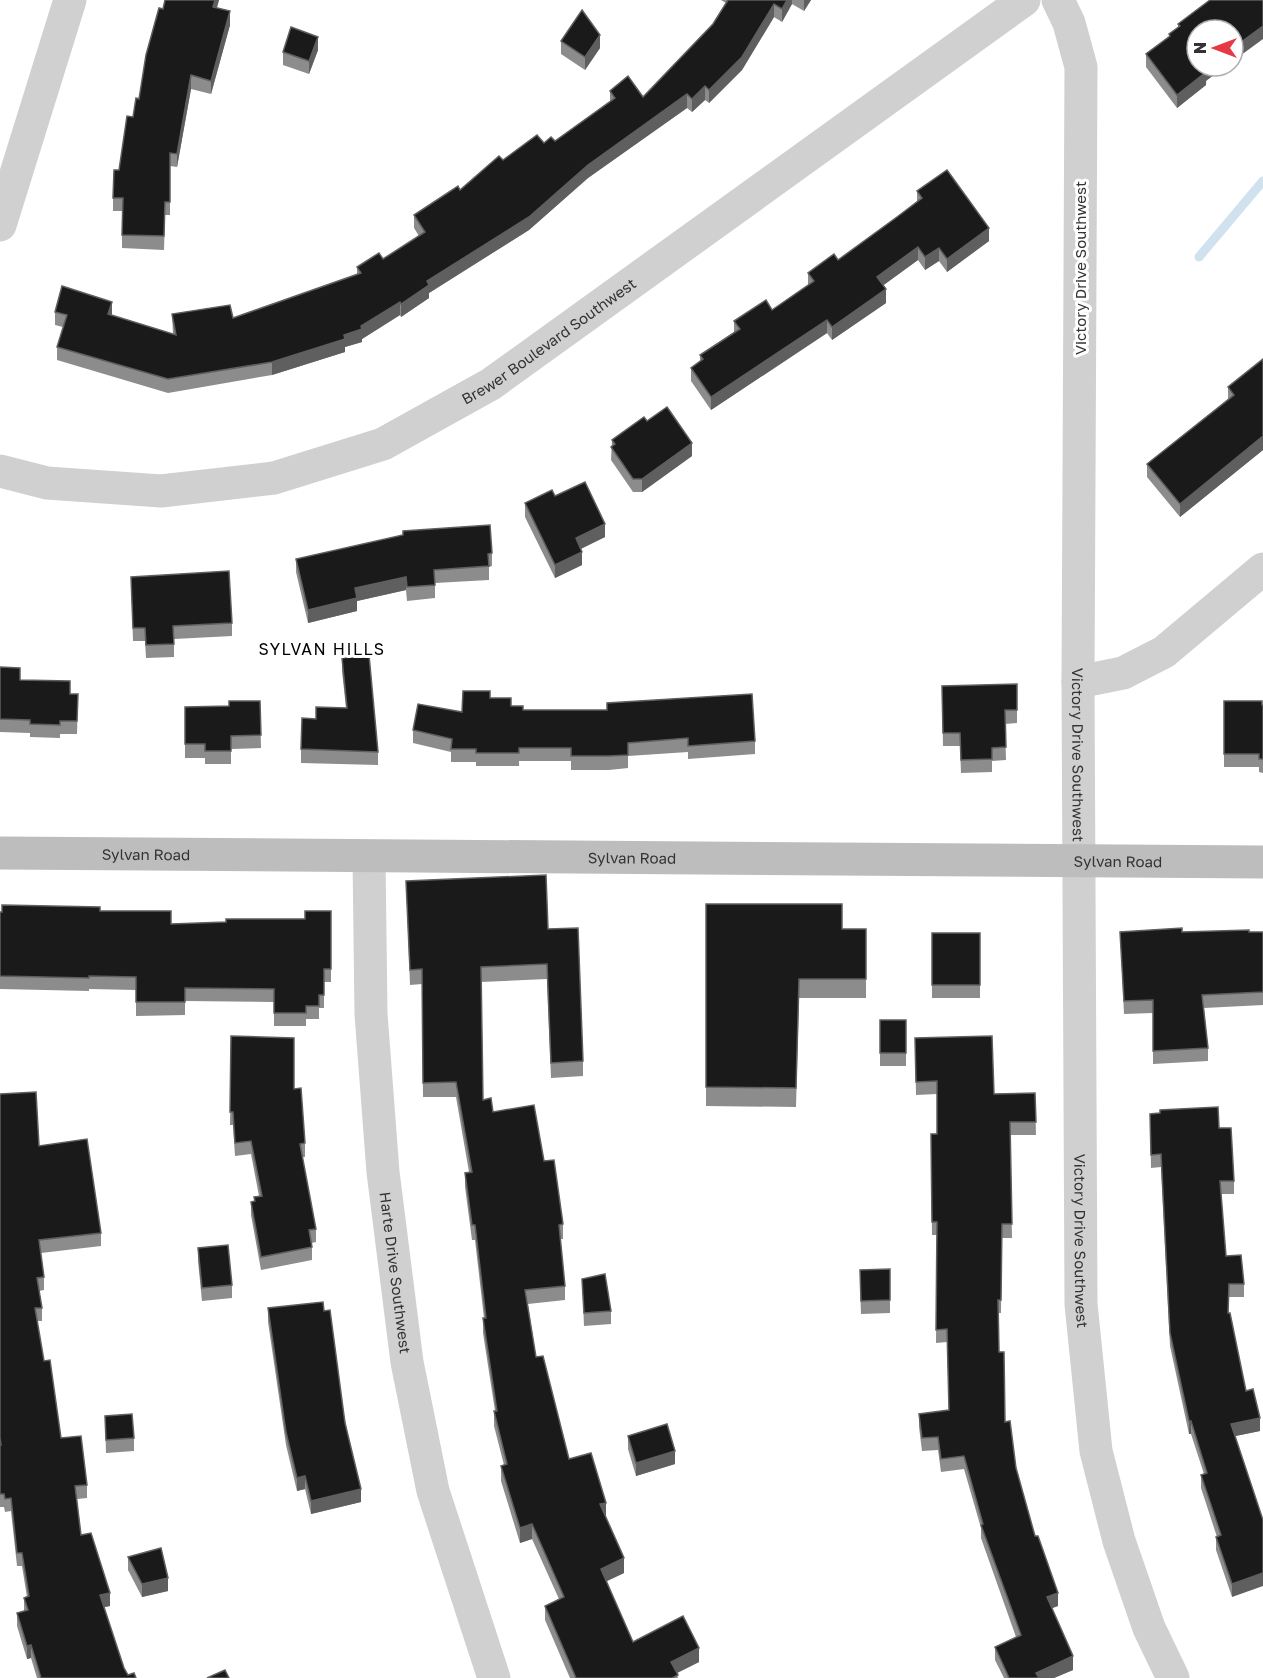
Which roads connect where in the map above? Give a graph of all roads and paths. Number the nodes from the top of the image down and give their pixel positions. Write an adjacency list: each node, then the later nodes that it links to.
1 (70, 0): 4 (street)
2 (1024, 0): 5 (street, Brewer Boulevard Southwest)
3 (1058, 0): 7 (street, Victory Drive Southwest)
4 (0, 225)
5 (0, 471)
6 (1263, 569): 7 (street)
7 (1077, 682): 10 (street, Victory Drive Southwest)
8 (0, 853): 9 (main road, Sylvan Road)
9 (369, 857): 10 (main road, Sylvan Road); 12 (street, Harte Drive Southwest)
10 (1078, 861): 11 (main road, Sylvan Road); 13 (street, Victory Drive Southwest)
11 (1263, 862)
12 (494, 1678)
13 (1173, 1678)

